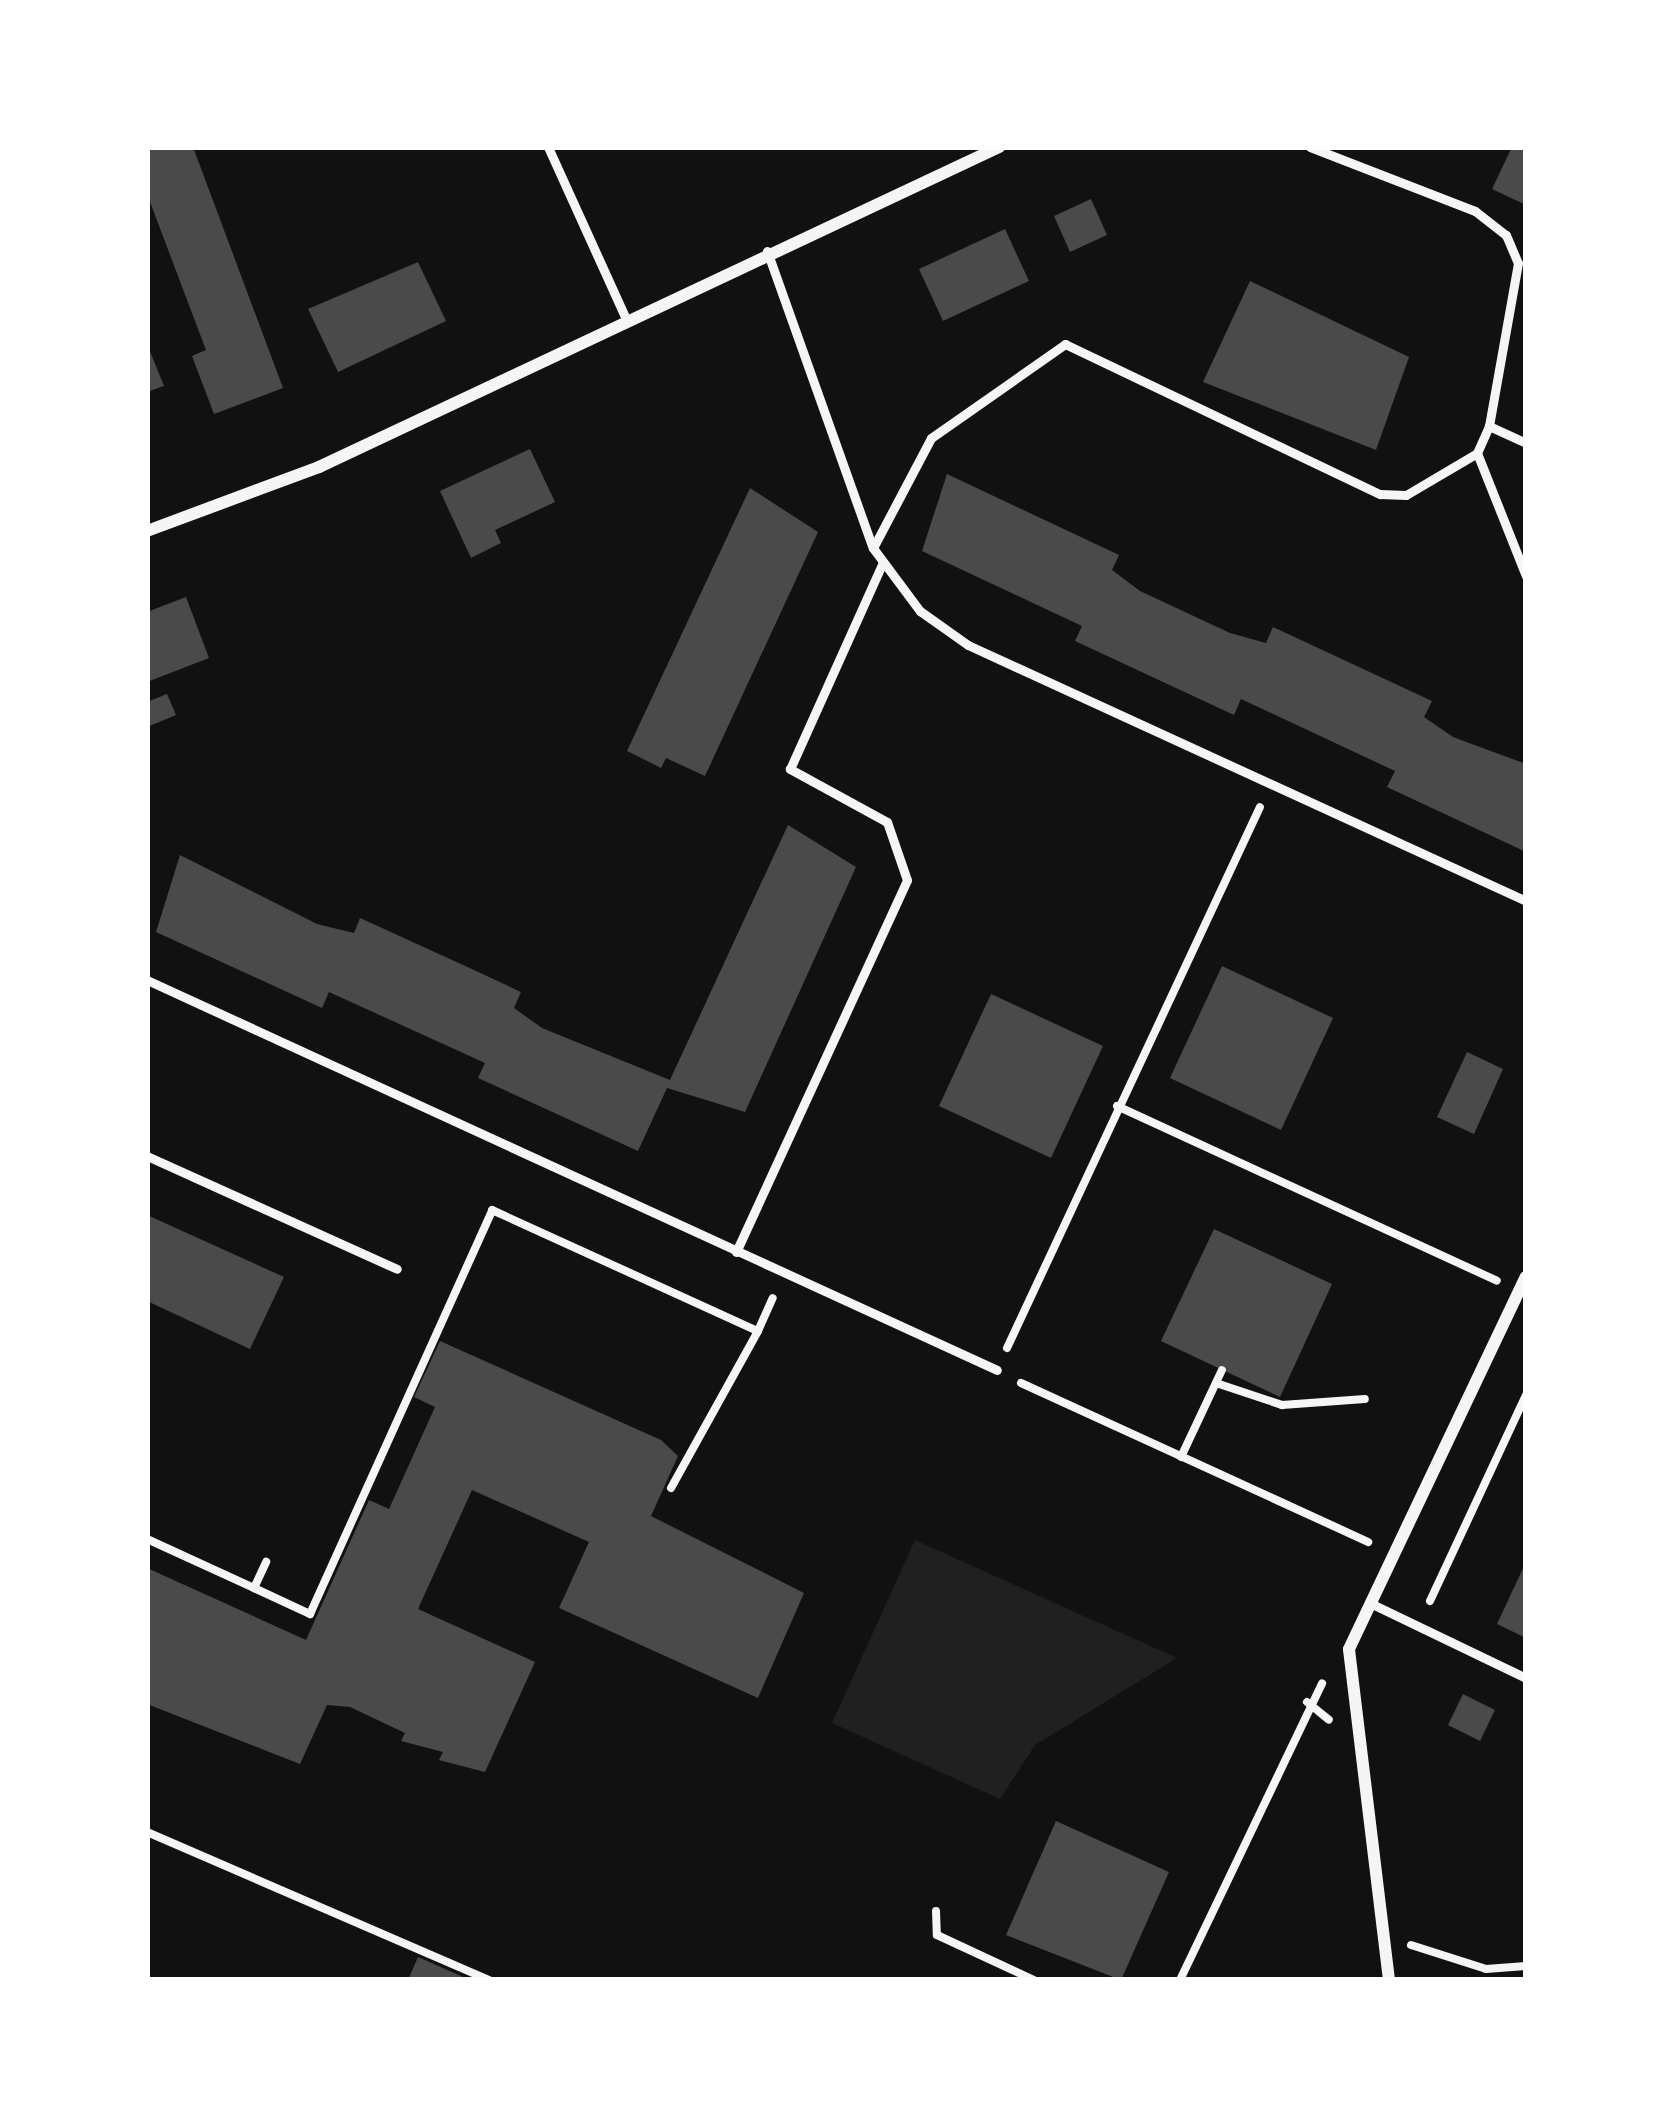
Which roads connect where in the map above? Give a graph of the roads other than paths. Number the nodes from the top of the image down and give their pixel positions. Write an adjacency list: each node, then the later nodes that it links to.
1 (548, 147): 5 (lane)
2 (999, 147): 4 (street)
3 (1310, 147): 6 (lane)
4 (767, 251): 5 (street); 10 (lane)
5 (626, 319): 9 (street)
6 (1489, 426): 7 (lane); 8 (lane)
7 (1526, 442)
8 (1478, 453): 10 (lane); 12 (lane)
9 (147, 531)
10 (873, 548): 11 (lane)
11 (882, 564): 13 (lane); 16 (lane)
12 (1526, 576)
13 (1526, 902)
14 (147, 980): 16 (lane)
15 (147, 1156): 17 (lane)
16 (736, 1252): 19 (lane)
17 (397, 1268)
18 (1526, 1277): 20 (street)
19 (997, 1370)
20 (1370, 1603): 21 (lane); 22 (street)
21 (1526, 1678)
22 (1389, 1980)

